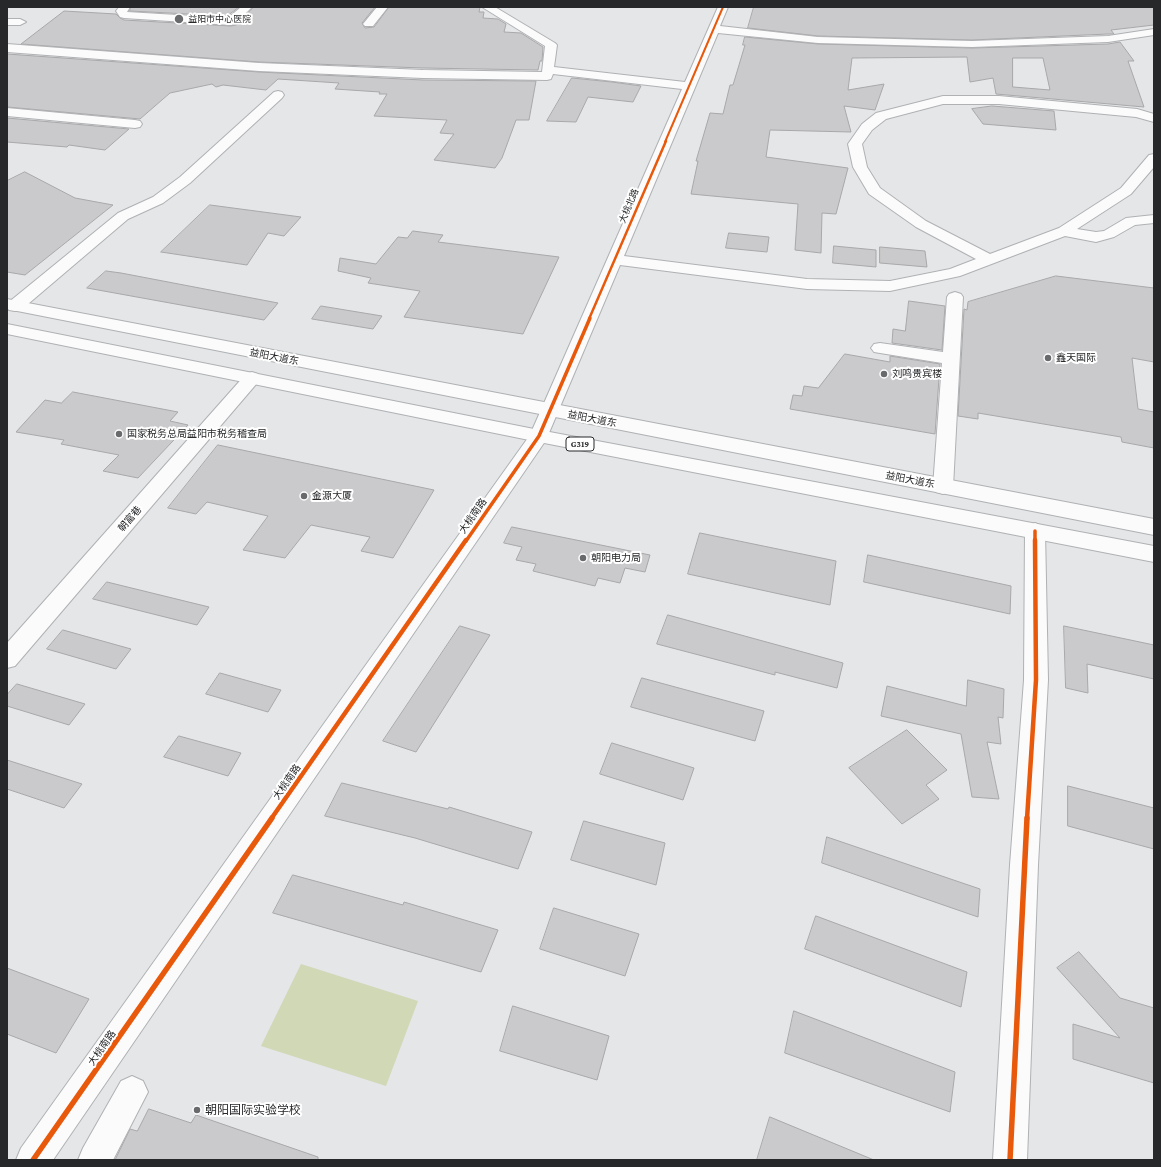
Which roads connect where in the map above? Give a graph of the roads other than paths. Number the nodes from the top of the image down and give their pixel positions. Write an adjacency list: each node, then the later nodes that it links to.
1 (125, 7): 2 (street)
2 (247, 7)
3 (383, 7): 8 (street)
4 (489, 7): 12 (street)
5 (723, 7): 9 (street, 大桃北路)
6 (7, 22): 7 (street)
7 (20, 22)
8 (369, 24)
9 (714, 29): 10 (street); 13 (street, 大桃北路)
10 (1154, 32)
11 (7, 48): 12 (street)
12 (548, 70): 13 (street)
13 (689, 86): 21 (street, 大桃北路)
14 (278, 95): 24 (street)
15 (7, 112): 17 (street)
16 (1154, 118): 22 (street)
17 (135, 124)
18 (1154, 158): 20 (street)
19 (1154, 219): 20 (street)
20 (1064, 231): 22 (street)
21 (615, 260): 22 (street); 29 (street, 大桃北路)
22 (988, 260)
23 (955, 297): 27 (street)
24 (11, 305): 29 (street, 益阳大道东)
25 (7, 329): 28 (street, G319)
26 (880, 348): 27 (street)
27 (951, 359): 31 (street)
28 (252, 378): 30 (street, G319); 35 (street, 朝富巷)
29 (550, 411): 30 (street, 大桃南路); 31 (street, 益阳大道东)
30 (539, 436): 33 (street, G319); 37 (street, 大桃南路)
31 (943, 487): 32 (street, 益阳大道东)
32 (1154, 527)
33 (1035, 531): 34 (street, G319); 39 (street)
34 (1154, 554)
35 (7, 659)
36 (132, 1092): 38 (street)
37 (33, 1160)
38 (94, 1160)
39 (1010, 1160)

